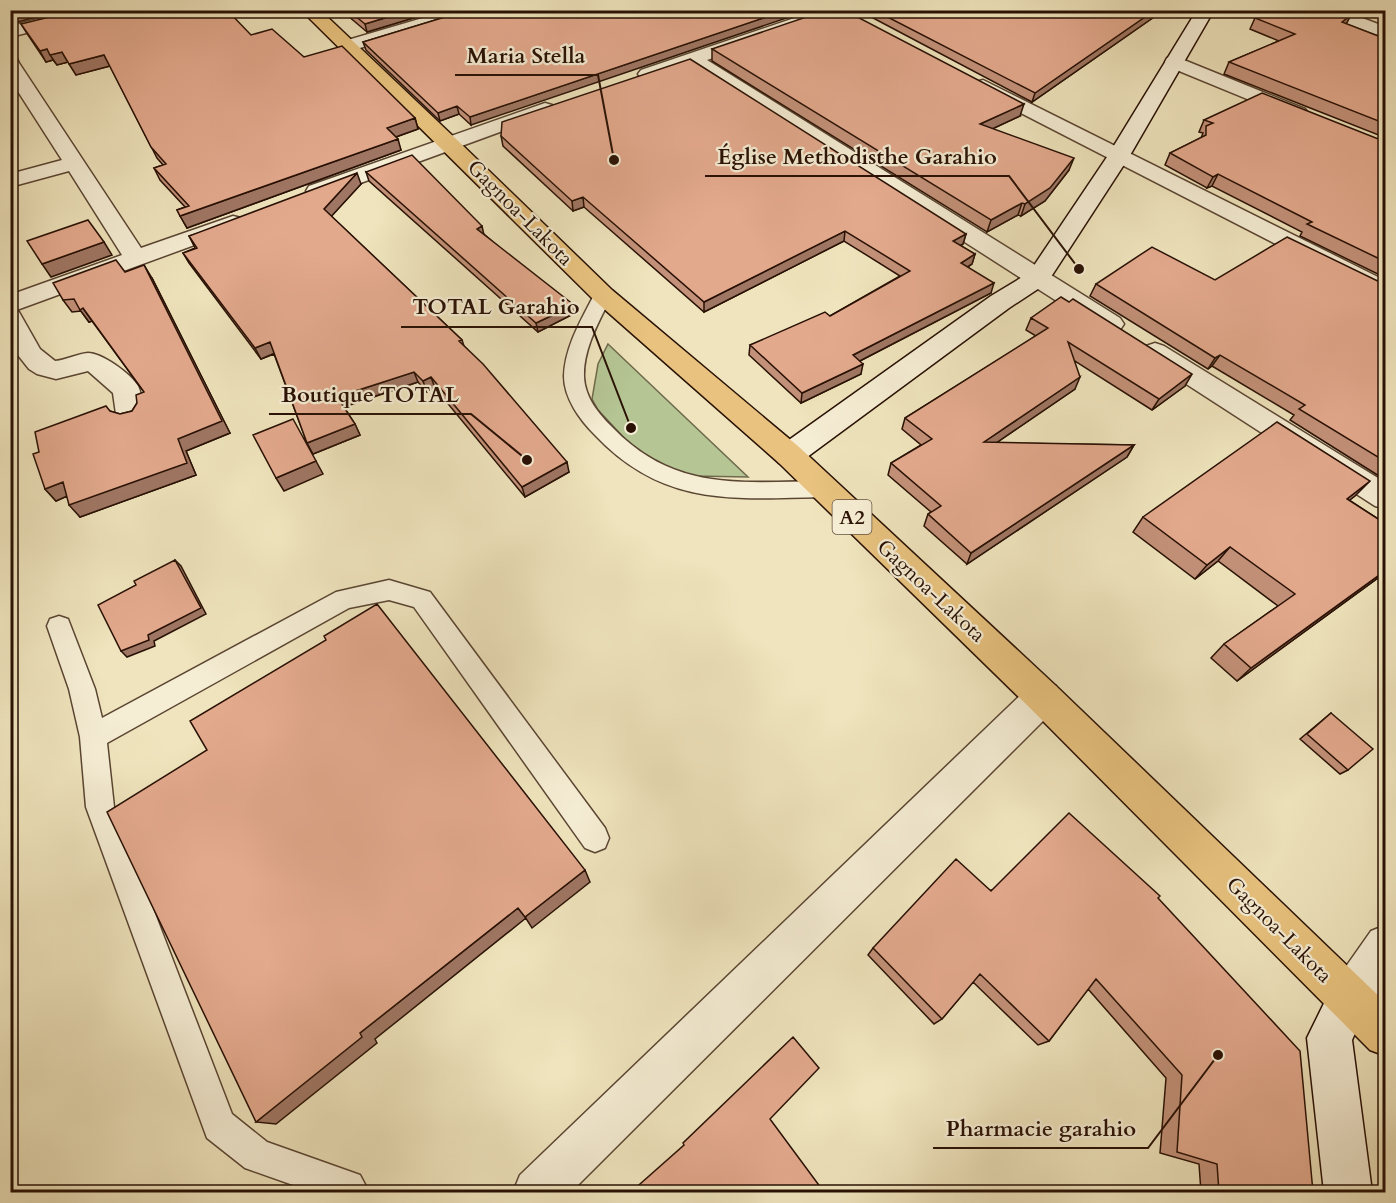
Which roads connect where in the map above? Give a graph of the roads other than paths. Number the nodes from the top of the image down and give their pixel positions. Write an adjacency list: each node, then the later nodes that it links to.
1 (97, 10): 7 (street)
2 (309, 10): 9 (main road, Gagnoa-Lakota / A2)
3 (470, 10): 9 (street)
4 (1206, 10): 11 (street)
5 (1323, 10): 8 (street)
6 (841, 12): 10 (street)
7 (10, 32)
8 (1386, 33)
9 (347, 46): 17 (main road, Gagnoa-Lakota / A2)
10 (692, 58): 14 (street); 24 (street)
11 (1174, 62): 16 (street); 18 (street)
12 (10, 63): 19 (street)
13 (963, 75): 18 (street)
14 (626, 81)
15 (559, 104): 17 (street)
16 (1311, 119)
17 (448, 142): 21 (street); 26 (main road, Gagnoa-Lakota / A2)
18 (1118, 157): 24 (street); 25 (street)
19 (75, 163): 20 (street); 23 (street)
20 (10, 181)
21 (292, 201)
22 (259, 213): 23 (street)
23 (136, 259): 27 (street)
24 (1038, 278): 30 (street); 32 (street)
25 (1386, 291)
26 (603, 295): 30 (main road, Gagnoa-Lakota / A2); 31 (lane)
27 (10, 304)
28 (10, 318): 29 (street)
29 (129, 414)
30 (789, 455): 31 (main road, Gagnoa-Lakota / A2)
31 (823, 489): 34 (main road, Gagnoa-Lakota / A2)
32 (1386, 498)
33 (59, 626): 35 (lane)
34 (1043, 697): 38 (main road, Gagnoa-Lakota / A2); 41 (street)
35 (93, 737): 36 (lane); 40 (lane)
36 (595, 838)
37 (1386, 946): 38 (street)
38 (1348, 1000): 39 (main road, Gagnoa-Lakota / A2); 42 (street)
39 (1386, 1034)
40 (351, 1192)
41 (537, 1192)
42 (1348, 1192)

